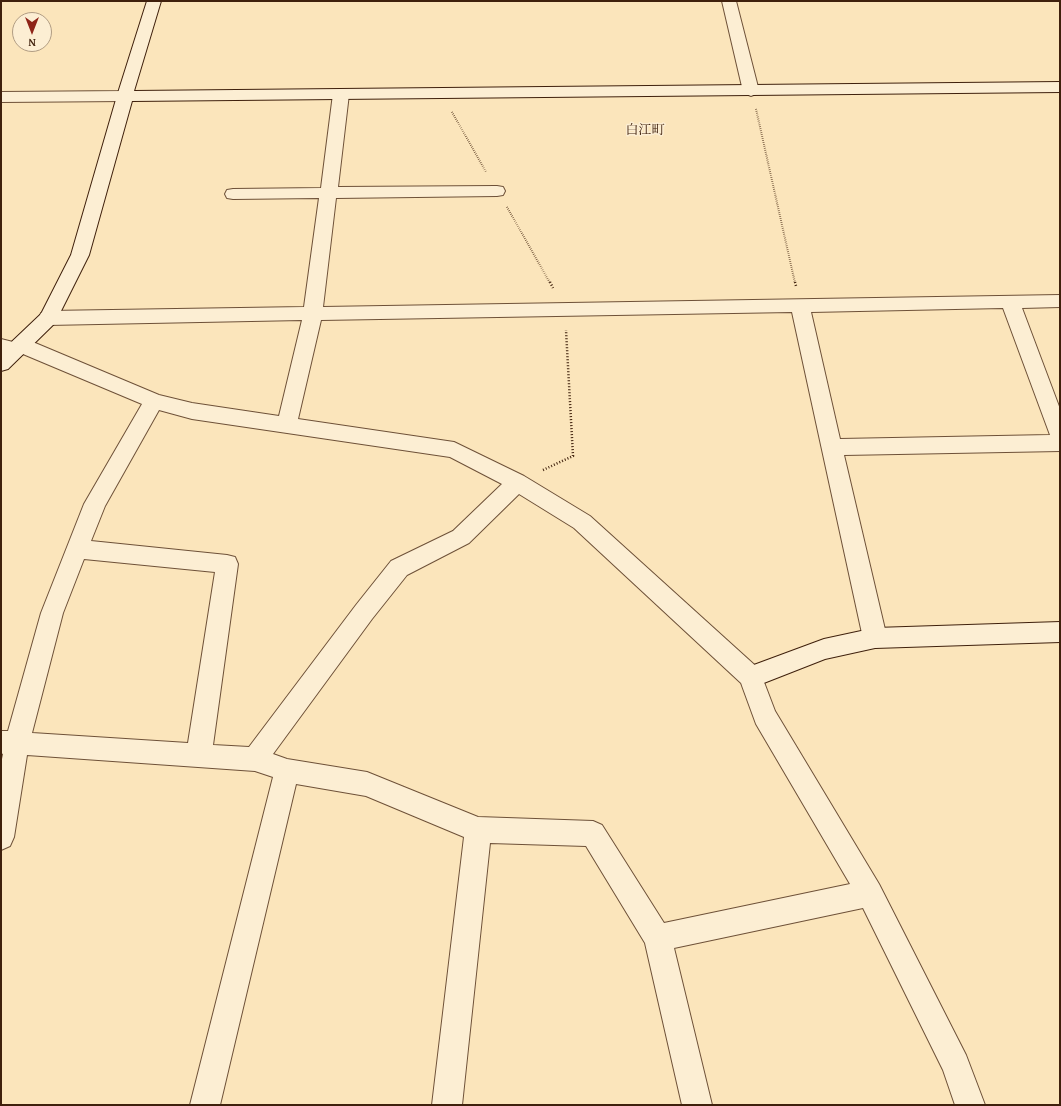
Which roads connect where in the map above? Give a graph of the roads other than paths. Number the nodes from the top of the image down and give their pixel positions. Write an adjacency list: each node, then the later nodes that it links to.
1 (154, 1): 6 (street)
2 (729, 1): 4 (street)
3 (1060, 87): 4 (street)
4 (751, 91): 5 (street)
5 (341, 94): 6 (street); 9 (street)
6 (125, 96): 7 (street); 15 (street)
7 (1, 97)
8 (497, 191): 9 (street)
9 (328, 193): 10 (street); 14 (street)
10 (233, 194)
11 (1060, 301): 12 (street)
12 (1010, 302): 13 (street); 20 (street)
13 (800, 306): 14 (street); 22 (street)
14 (313, 313): 15 (street); 19 (street)
15 (48, 318): 16 (street)
16 (13, 347): 17 (street); 18 (street)
17 (1, 364)
18 (154, 401): 19 (street); 24 (street)
19 (287, 424): 23 (street)
20 (1060, 436)
21 (1060, 443): 22 (street)
22 (832, 447): 26 (street)
23 (517, 482): 27 (street); 30 (street)
24 (77, 549): 28 (street); 29 (street)
25 (1060, 632): 26 (street)
26 (875, 638): 27 (street)
27 (751, 677): 34 (street)
28 (9, 742): 29 (street); 33 (street)
29 (199, 756): 30 (street)
30 (255, 759): 31 (street)
31 (287, 771): 32 (street); 36 (street)
32 (478, 830): 35 (street); 37 (street)
33 (1, 836)
34 (870, 893): 35 (street); 39 (street)
35 (658, 938): 38 (street)
36 (205, 1105)
37 (447, 1105)
38 (697, 1105)
39 (970, 1105)

